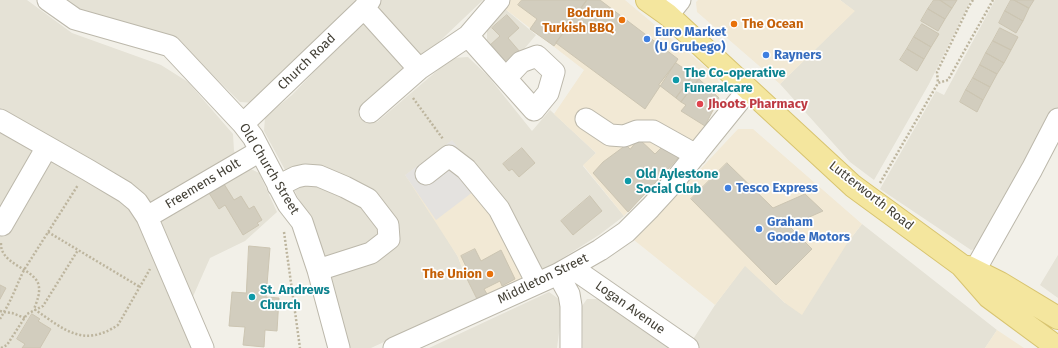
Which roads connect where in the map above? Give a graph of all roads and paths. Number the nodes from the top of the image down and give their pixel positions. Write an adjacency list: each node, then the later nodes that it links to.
1 (48, 0): 18 (street, Old Church Street)
2 (499, 0): 8 (street)
3 (647, 0): 7 (main road, Lutterworth Road)
4 (973, 0): 11 (path)
5 (993, 0): 11 (path)
6 (367, 4): 9 (street); 18 (street, Church Road)
7 (674, 8): 13 (main road, Lutterworth Road)
8 (468, 36): 9 (street); 10 (street)
9 (419, 69): 12 (street)
10 (506, 78): 10 (street)
11 (938, 83): 26 (path)
12 (402, 84): 14 (street); 22 (path)
13 (748, 90): 21 (street, Middleton Street); 26 (main road, Lutterworth Road)
14 (370, 112)
15 (586, 119): 21 (street)
16 (1058, 119): 33 (street)
17 (0, 120): 19 (street)
18 (243, 124): 20 (street, Old Church Street)
19 (47, 147): 23 (street); 29 (street)
20 (260, 151): 25 (street, Old Church Street); 28 (street, Freemens Holt)
21 (696, 155): 36 (street, Middleton Street)
22 (449, 156): 24 (street); 37 (street)
23 (88, 170): 28 (street); 30 (path)
24 (426, 174)
25 (278, 186): 27 (street, Old Church Street); 35 (street)
26 (870, 198): 33 (main road, Lutterworth Road)
27 (288, 204): 35 (street, Old Church Street); 48 (path)
28 (147, 217): 32 (street)
29 (2, 225): 34 (path)
30 (48, 232): 31 (path); 34 (path)
31 (78, 250): 38 (path); 40 (path)
32 (162, 250): 38 (path); 47 (street)
33 (968, 268): 39 (main road, Lutterworth Road)
34 (24, 270): 40 (path); 42 (path)
35 (318, 270): 49 (street, Old Church Street)
36 (565, 271): 37 (street, Middleton Street); 51 (street); 52 (street, Logan Avenue)
37 (537, 283): 50 (street, Middleton Street)
38 (140, 287): 40 (path)
39 (1021, 308): 45 (main road, Lutterworth Road); 53 (main road, Lutterworth Road)
40 (34, 309): 44 (path)
41 (0, 311): 42 (path)
42 (4, 312): 43 (path); 44 (path)
43 (0, 318)
44 (25, 318): 46 (path)
45 (1058, 318)
46 (1, 348)
47 (203, 348)
48 (300, 348)
49 (340, 348)
50 (394, 348)
51 (571, 348)
52 (688, 348)
53 (1058, 348)

